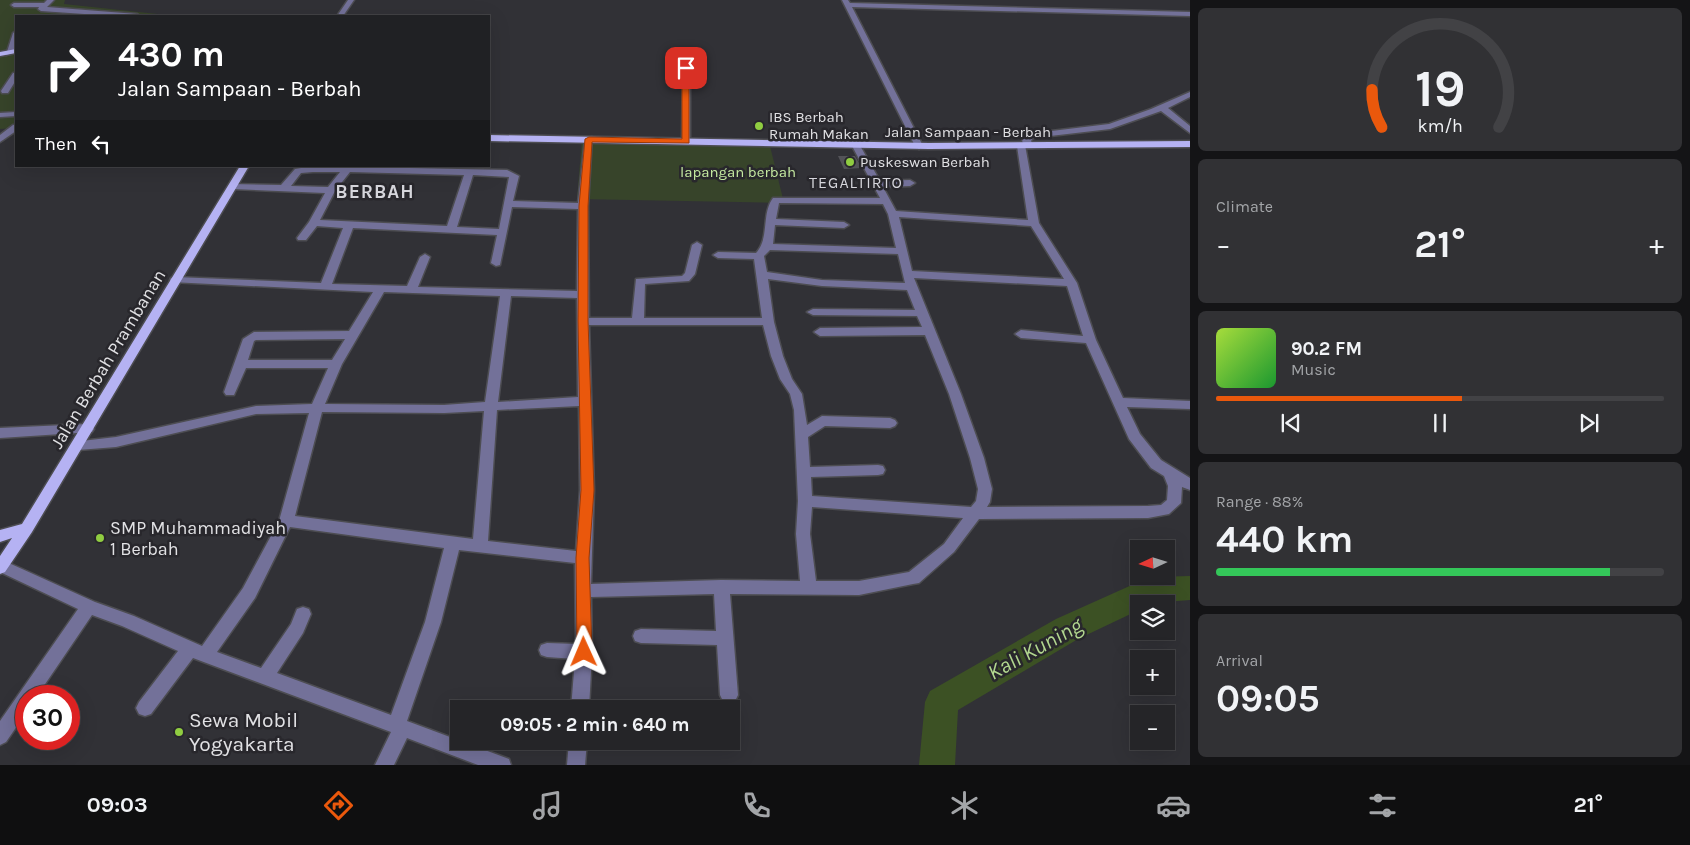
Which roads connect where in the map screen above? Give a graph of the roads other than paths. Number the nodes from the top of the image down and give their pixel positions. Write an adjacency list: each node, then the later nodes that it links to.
1 (51, 0): 5 (street)
2 (350, 0): 8 (street)
3 (846, 2): 6 (street); 28 (street)
4 (14, 5): 5 (street)
5 (40, 9): 7 (street)
6 (1190, 14)
7 (109, 15)
8 (341, 15)
9 (14, 35): 10 (street)
10 (13, 52): 11 (main road)
11 (0, 54)
12 (686, 68): 25 (street)
13 (15, 76): 14 (street)
14 (2, 91): 15 (street)
15 (15, 94)
16 (1190, 94): 17 (street)
17 (1162, 108): 21 (street); 29 (street)
18 (0, 114): 19 (street)
19 (15, 114)
20 (15, 128): 23 (street)
21 (1190, 130)
22 (490, 138): 24 (main road, Jalan Sampaan - Berbah)
23 (0, 139)
24 (589, 139): 25 (main road, Jalan Sampaan - Berbah); 40 (street)
25 (686, 141): 26 (main road, Jalan Sampaan - Berbah)
26 (856, 144): 28 (main road, Jalan Sampaan - Berbah); 34 (street)
27 (1190, 144): 29 (main road, Jalan Sampaan - Berbah)
28 (919, 146): 29 (main road, Jalan Sampaan - Berbah)
29 (1026, 146): 44 (street)
30 (245, 167): 35 (main road, Jalan Berbah Prambanan)
31 (347, 169): 32 (street); 36 (street); 37 (street)
32 (469, 172): 39 (street); 47 (street)
33 (910, 183): 34 (street)
34 (877, 184): 38 (street)
35 (232, 186): 36 (street); 59 (main road, Jalan Berbah Prambanan)
36 (284, 188): 37 (street)
37 (331, 190): 43 (street)
38 (886, 200): 41 (street); 42 (street)
39 (508, 204): 40 (street); 48 (street)
40 (583, 206): 66 (street)
41 (893, 214): 44 (street); 52 (street)
42 (772, 222): 46 (street); 51 (street)
43 (314, 223): 45 (street); 49 (street)
44 (1034, 223): 60 (street)
45 (349, 225): 47 (street); 61 (street)
46 (844, 225)
47 (452, 229): 48 (street)
48 (503, 232): 56 (street)
49 (302, 238)
50 (697, 245): 70 (street)
51 (768, 247): 52 (street); 54 (street)
52 (903, 251): 57 (street)
53 (718, 255): 54 (street)
54 (759, 256): 58 (street)
55 (425, 257): 64 (street)
56 (496, 263)
57 (909, 274): 60 (street); 62 (street)
58 (762, 275): 62 (street); 71 (street)
59 (175, 280): 61 (street); 86 (main road, Jalan Berbah Prambanan)
60 (1072, 283): 76 (street)
61 (325, 286): 63 (street)
62 (911, 287): 68 (street)
63 (380, 289): 64 (street); 75 (street)
64 (411, 290): 65 (street)
65 (506, 293): 66 (street); 83 (street)
66 (584, 295): 69 (street)
67 (813, 312): 68 (street)
68 (922, 313): 72 (street)
69 (583, 321): 70 (street); 80 (street)
70 (638, 321): 71 (street)
71 (768, 322): 88 (street)
72 (928, 330): 73 (street); 95 (street)
73 (820, 332)
74 (1021, 334): 76 (street)
75 (352, 335): 77 (street); 78 (street)
76 (1090, 340): 81 (street)
77 (241, 364): 78 (street); 79 (street)
78 (336, 364): 84 (street)
79 (230, 392)
80 (586, 401): 83 (street); 101 (street)
81 (1119, 402): 82 (street); 92 (street)
82 (1190, 405)
83 (491, 406): 84 (street); 100 (street)
84 (318, 408): 89 (street); 96 (street)
85 (890, 423): 88 (street)
86 (87, 429): 87 (street); 89 (main road, Jalan Berbah Prambanan)
87 (0, 433)
88 (802, 435): 91 (street)
89 (78, 445): 97 (main road, Jalan Berbah Prambanan)
90 (878, 470): 91 (street)
91 (804, 472): 94 (street)
92 (1170, 473): 93 (street); 95 (street)
93 (1190, 485)
94 (805, 502): 95 (street); 104 (street)
95 (973, 513): 104 (street)
96 (286, 521): 99 (street); 111 (street)
97 (27, 528): 98 (main road); 102 (main road, Jalan Berbah Prambanan)
98 (0, 536)
99 (453, 543): 100 (street); 119 (street)
100 (480, 546): 101 (street)
101 (582, 558): 105 (street)
102 (0, 567): 106 (street)
103 (721, 586): 104 (street); 105 (street); 109 (street)
104 (808, 588)
105 (584, 591): 112 (street)
106 (89, 607): 111 (street); 114 (street)
107 (303, 614): 113 (street)
108 (641, 636): 109 (street)
109 (725, 638): 115 (street)
110 (547, 650): 112 (street)
111 (198, 651): 113 (street); 117 (street)
112 (584, 652): 116 (street)
113 (265, 677): 119 (street)
114 (38, 685)
115 (729, 695)
116 (581, 700)
117 (145, 708)
118 (15, 716): 120 (street)
119 (400, 726): 122 (street); 123 (street)
120 (0, 736)
121 (577, 750): 124 (street)
122 (384, 765)
123 (502, 765)
124 (576, 765)

